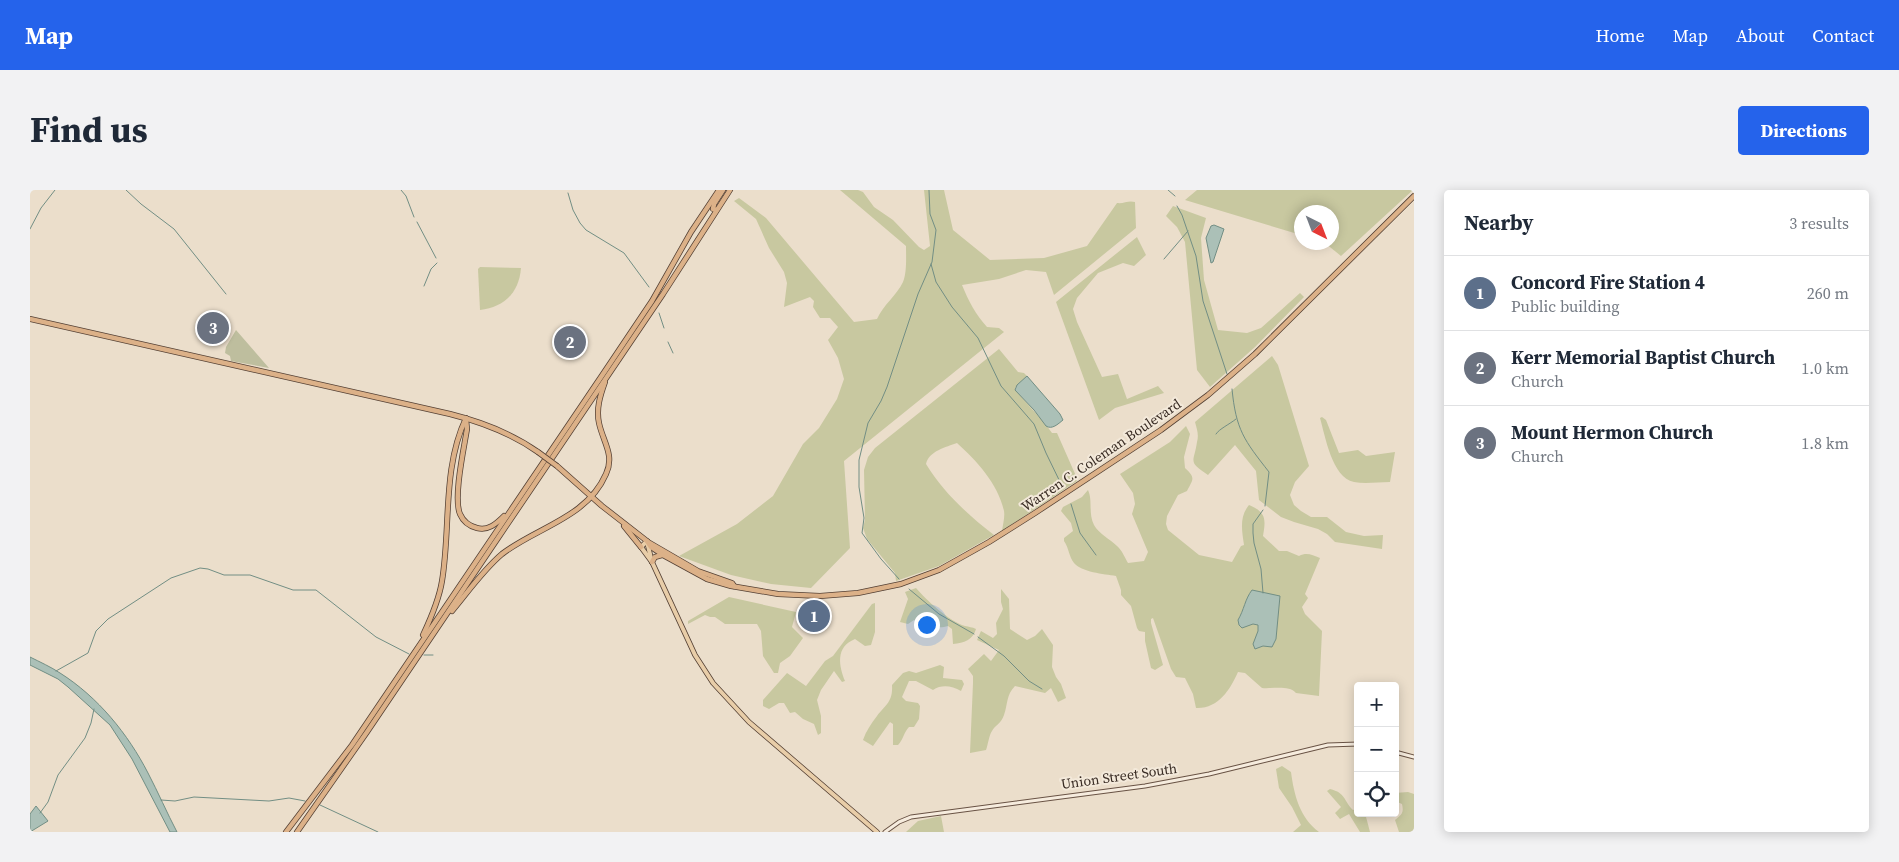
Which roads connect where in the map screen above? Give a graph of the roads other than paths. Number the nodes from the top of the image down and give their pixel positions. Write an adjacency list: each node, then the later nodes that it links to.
1 (719, 190): 10 (highway)
2 (723, 190): 5 (highway)
3 (730, 190): 5 (highway)
4 (1414, 196): 16 (highway, Warren C. Coleman Boulevard)
5 (716, 210): 7 (highway)
6 (30, 319): 8 (highway, Warren C. Coleman Boulevard)
7 (607, 376): 9 (highway); 17 (highway)
8 (466, 418): 9 (highway, Warren C. Coleman Boulevard, bridge); 10 (highway); 18 (highway)
9 (591, 496): 11 (highway, Warren C. Coleman Boulevard); 17 (highway)
10 (512, 508): 18 (highway)
11 (618, 519): 12 (highway, Warren C. Coleman Boulevard); 13 (highway)
12 (647, 541): 13 (main road); 14 (highway, Warren C. Coleman Boulevard); 15 (main road); 16 (highway, Warren C. Coleman Boulevard)
13 (641, 547): 15 (main road)
14 (663, 555): 15 (highway); 16 (highway, Warren C. Coleman Boulevard)
15 (652, 562): 24 (main road)
16 (734, 586)
17 (439, 626): 23 (highway)
18 (416, 650): 22 (highway)
19 (1354, 744): 25 (main road, Union Street South)
20 (1399, 753): 21 (main road)
21 (1414, 757)
22 (286, 832)
23 (296, 832)
24 (877, 832)
25 (885, 832)

